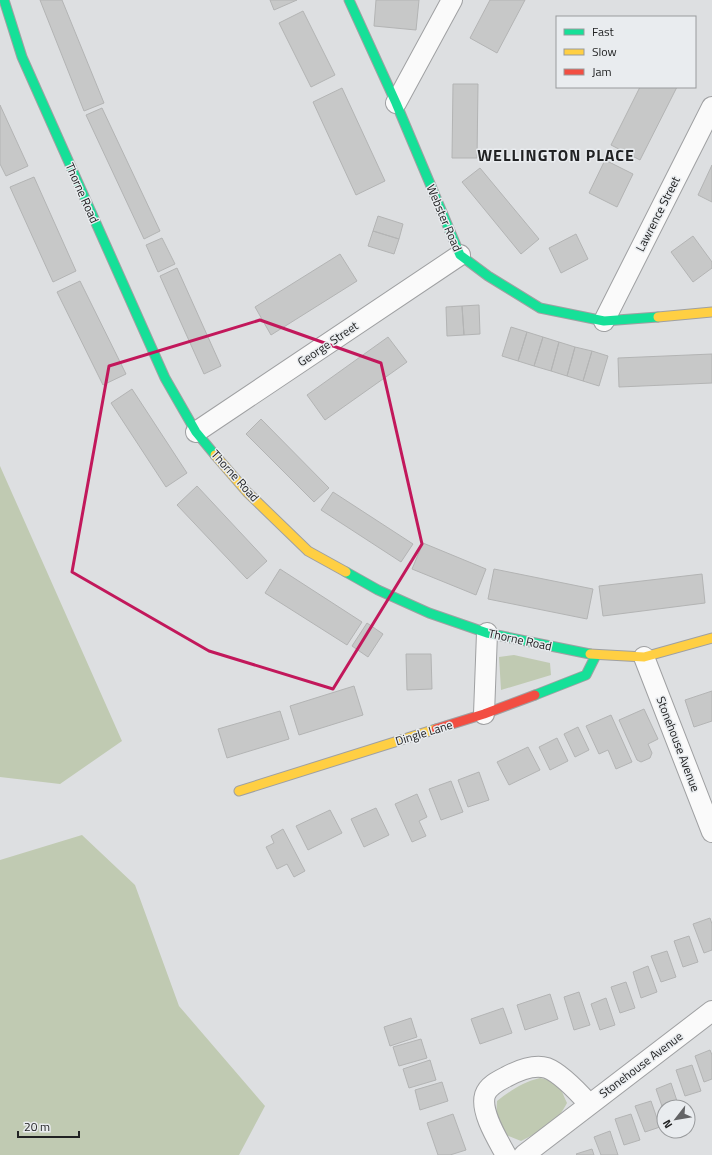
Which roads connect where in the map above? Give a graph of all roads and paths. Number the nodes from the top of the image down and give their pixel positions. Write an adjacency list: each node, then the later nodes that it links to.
1 (4, 0): 9 (street, Thorne Road)
2 (350, 0): 4 (street, Webster Road)
3 (452, 0): 4 (street)
4 (396, 103): 6 (street, Webster Road)
5 (712, 107): 8 (street, Lawrence Street)
6 (460, 255): 8 (street, Webster Road); 9 (street, George Street)
7 (712, 312): 8 (street, Webster Road)
8 (604, 321)
9 (196, 432): 10 (street, Thorne Road)
10 (487, 633): 12 (street, Thorne Road); 14 (street)
11 (712, 638): 13 (street, Thorne Road)
12 (596, 655): 13 (street, Thorne Road); 14 (street, Dingle Lane)
13 (644, 657): 16 (street, Stonehouse Avenue)
14 (484, 714): 15 (street, Dingle Lane)
15 (239, 791)
16 (712, 832)
17 (712, 1011): 18 (street, Stonehouse Avenue)
18 (589, 1104): 19 (street, Stonehouse Avenue); 20 (street, Stonehouse Avenue)
19 (506, 1155)
20 (524, 1155)

